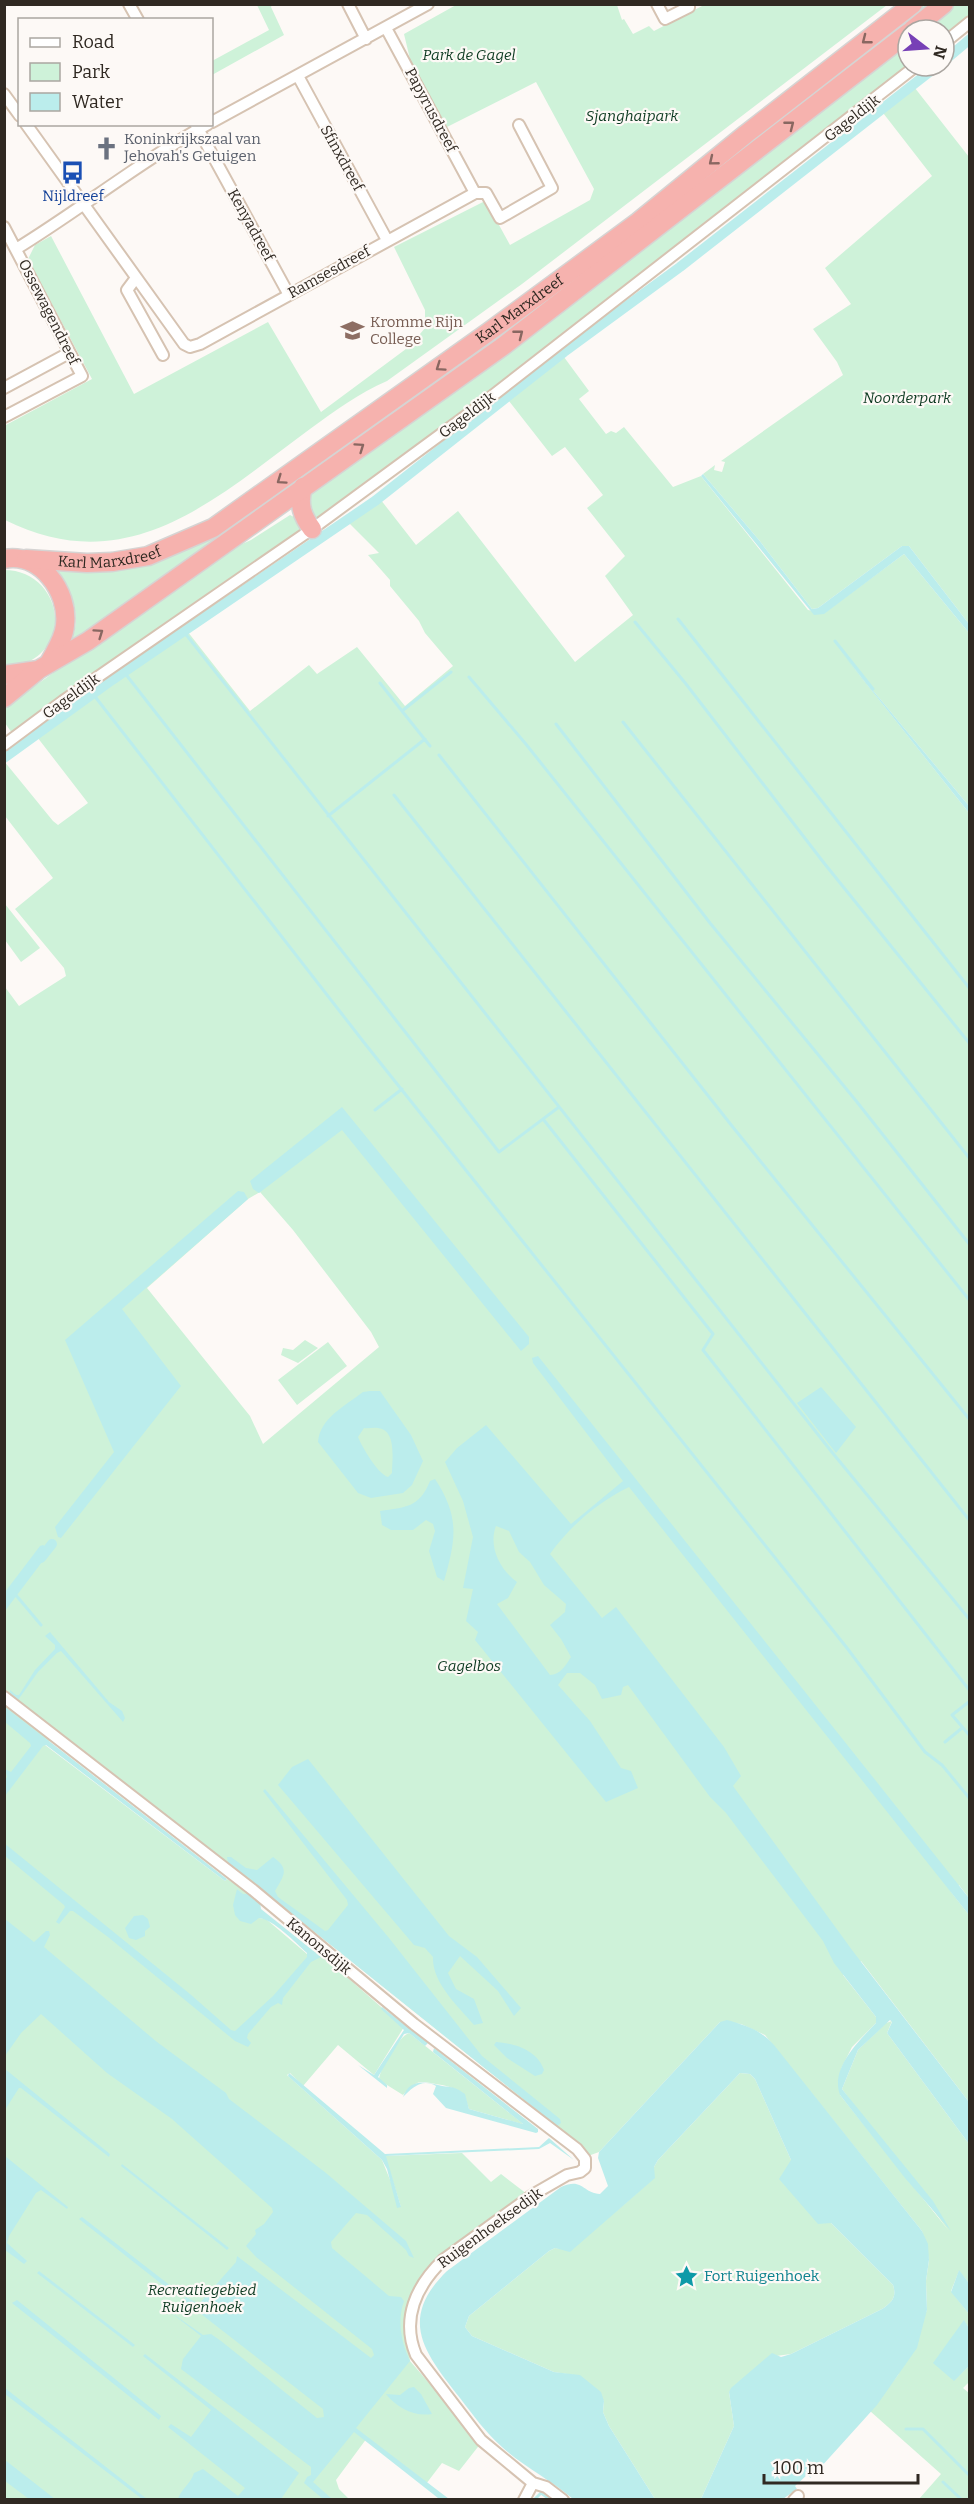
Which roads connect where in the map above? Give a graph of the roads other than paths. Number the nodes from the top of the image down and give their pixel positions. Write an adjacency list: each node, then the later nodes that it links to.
1 (129, 4): 8 (street)
2 (348, 4): 13 (street)
3 (428, 4): 11 (street)
4 (657, 4): 5 (street)
5 (688, 4)
6 (913, 4): 39 (highway, Karl Marxdreef, one-way to 39)
7 (944, 4): 9 (highway)
8 (137, 18)
9 (927, 18)
10 (969, 22): 12 (street)
11 (386, 28): 13 (street); 24 (street, Papyrusdreef)
12 (956, 33)
13 (366, 39): 15 (street)
14 (896, 42): 35 (highway, Karl Marxdreef, one-way to 14)
15 (298, 76): 19 (street); 27 (street, Sfinxdreef)
16 (902, 78): 37 (street, Gageldijk)
17 (4, 94): 18 (street)
18 (18, 113)
19 (213, 120)
20 (519, 125): 24 (street, Papyrusdreef)
21 (27, 126): 25 (street)
22 (202, 126): 25 (street)
23 (204, 126): 30 (street, Kenyadreef)
24 (471, 195): 27 (street, Ramsesdreef)
25 (82, 204): 28 (street, Ossewagendreef); 29 (street)
26 (4, 227): 28 (street, Ossewagendreef)
27 (387, 240): 30 (street, Ramsesdreef)
28 (16, 249): 31 (street, Ossewagendreef)
29 (136, 278): 30 (street, Ramsesdreef); 32 (street)
30 (289, 295)
31 (69, 353): 33 (street); 34 (street, Ossewagendreef)
32 (163, 355)
33 (4, 388)
34 (4, 417)
35 (303, 487): 36 (highway, Karl Marxdreef); 37 (highway)
36 (268, 512): 37 (highway); 40 (highway, Karl Marxdreef, one-way to 36)
37 (307, 522): 43 (street, Gageldijk)
38 (4, 559): 39 (highway, Karl Marxdreef)
39 (26, 559): 40 (highway)
40 (44, 667): 41 (highway); 42 (highway)
41 (4, 675)
42 (4, 698)
43 (4, 746)
44 (4, 1697): 45 (street, Kanonsdijk)
45 (585, 2159): 46 (street, Ruigenhoeksedijk)
46 (533, 2483): 47 (street); 48 (street, Ruigenhoeksedijk)
47 (524, 2499)
48 (563, 2499)

